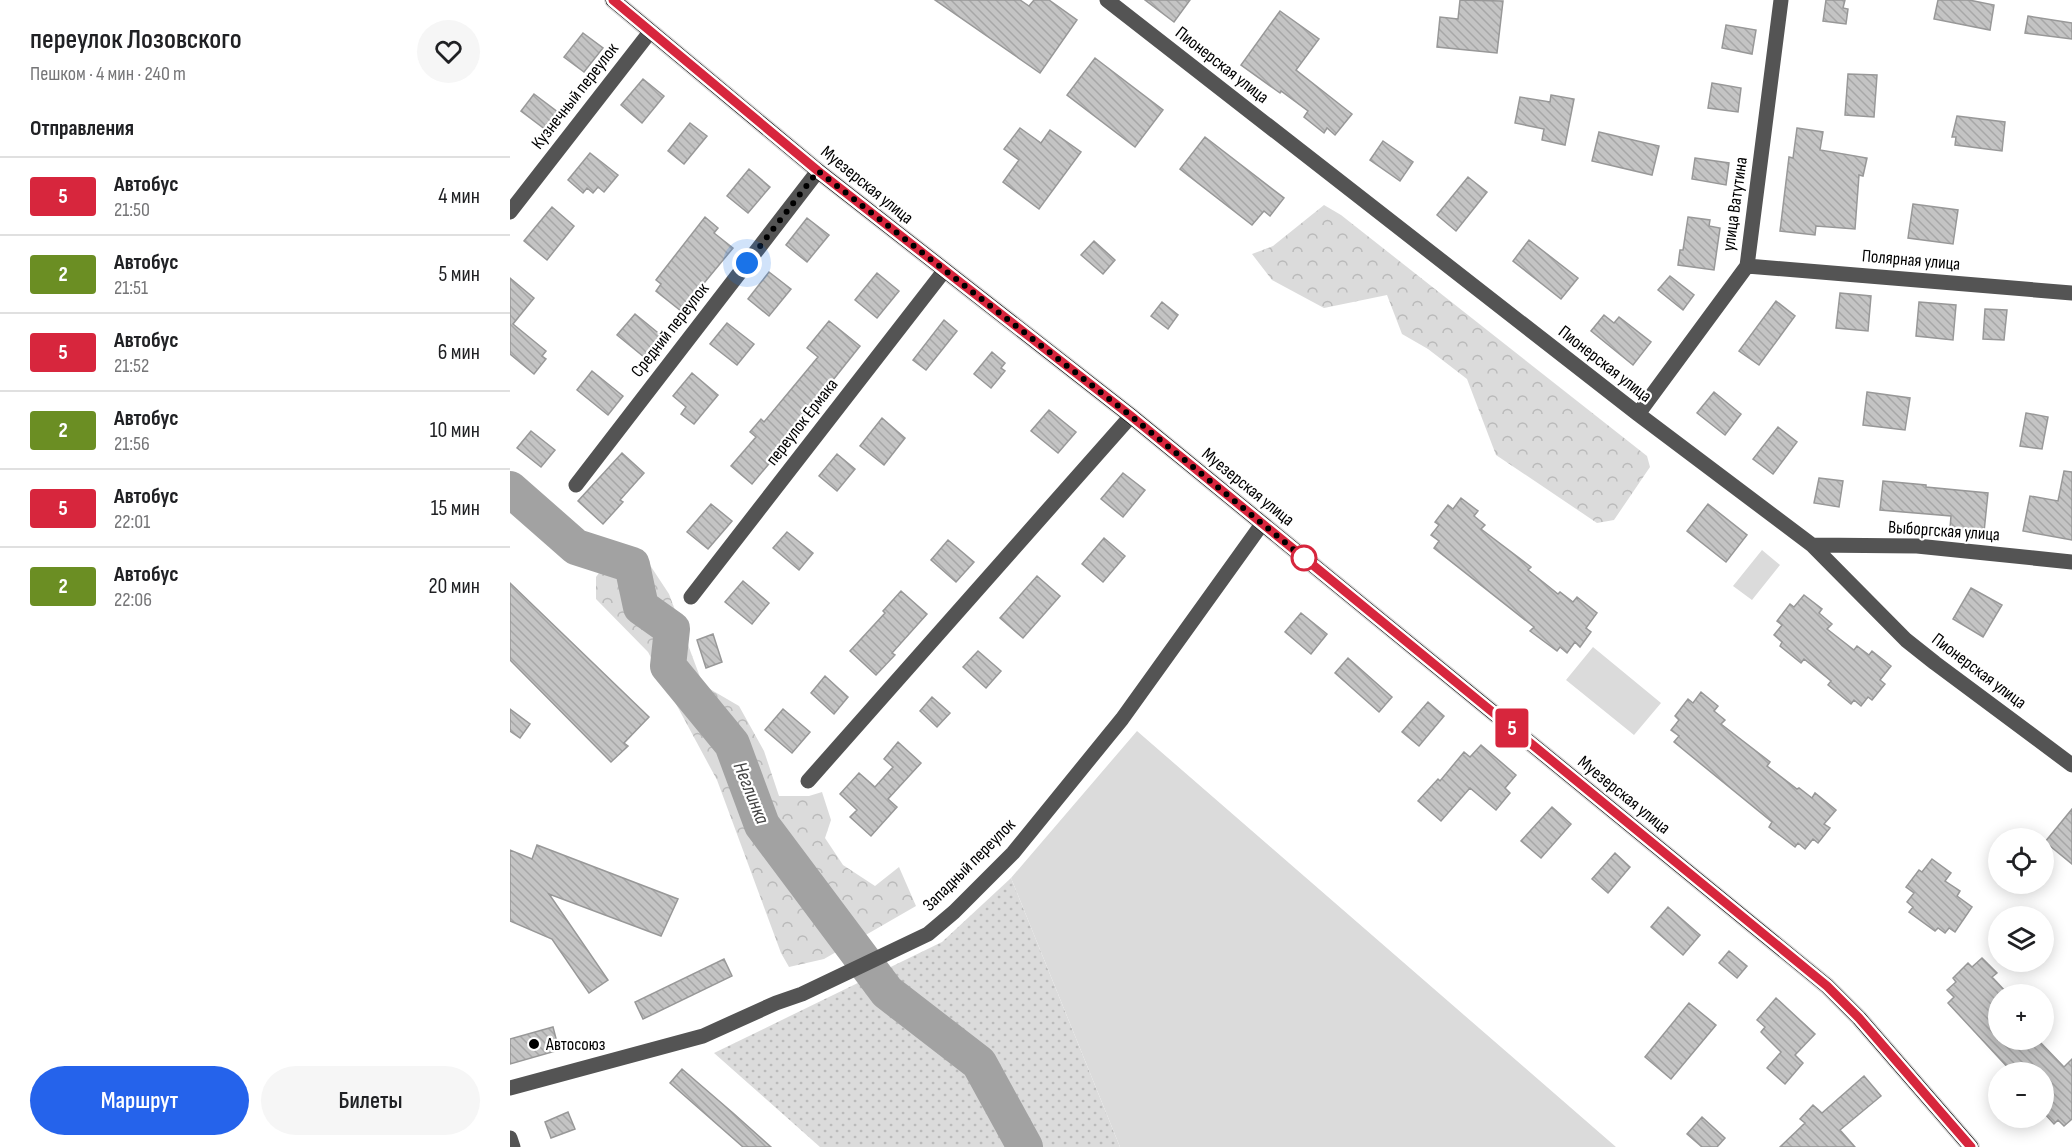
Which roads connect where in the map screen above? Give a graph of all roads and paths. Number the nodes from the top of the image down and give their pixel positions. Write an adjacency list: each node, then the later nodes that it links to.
1 (613, 0): 4 (main road, Муезерская улица)
2 (1107, 0): 10 (street, Пионерская улица)
3 (1781, 0): 7 (street, улица Ватутина)
4 (650, 32): 5 (main road, Муезерская улица); 6 (street, Кузнечный переулок)
5 (818, 171): 8 (main road, Муезерская улица); 12 (street, Средний переулок)
6 (510, 212)
7 (1747, 266): 9 (street, Полярная улица); 10 (street, улица Ватутина)
8 (944, 271): 11 (main road, Муезерская улица); 16 (street, переулок Ермака)
9 (2072, 293)
10 (1638, 414): 14 (street, Пионерская улица)
11 (1131, 416): 13 (main road, Муезерская улица); 18 (street)
12 (576, 485)
13 (1262, 524): 19 (street, Западный переулок); 22 (main road, Муезерская улица)
14 (1812, 545): 15 (street, Выборгская улица); 17 (street, Пионерская улица)
15 (2072, 562)
16 (691, 597)
17 (2072, 765)
18 (808, 782)
19 (510, 1088)
20 (510, 1138): 21 (street)
21 (513, 1147)
22 (1971, 1147)

